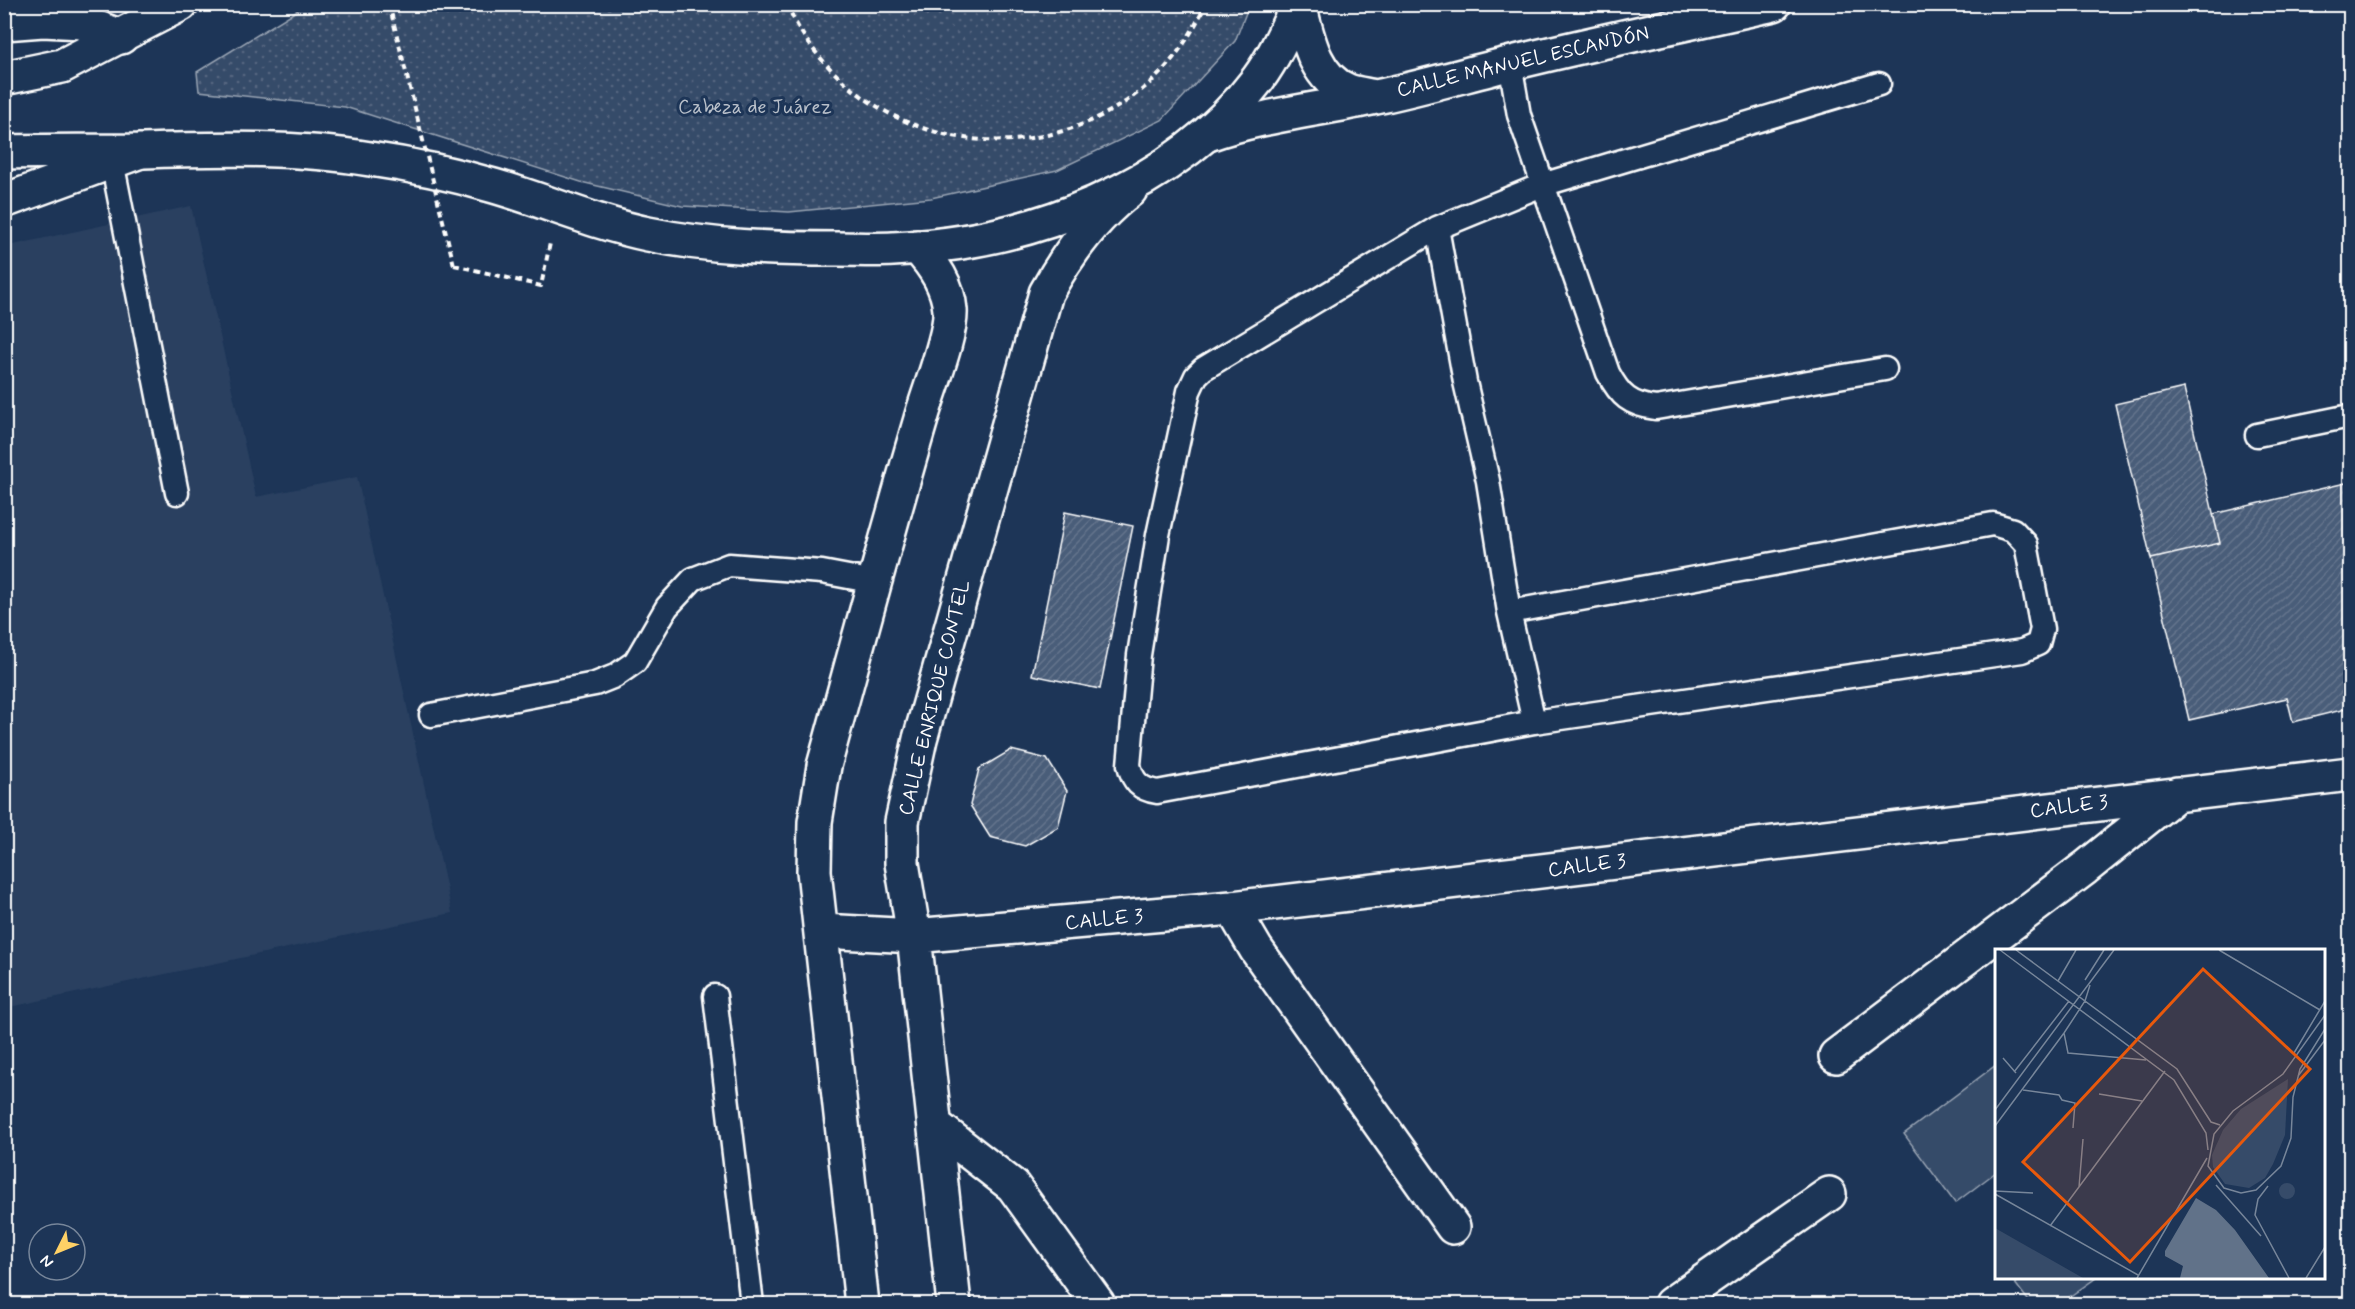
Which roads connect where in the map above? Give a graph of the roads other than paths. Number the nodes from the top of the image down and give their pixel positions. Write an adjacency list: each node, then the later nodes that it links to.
1 (181, 4): 5 (street)
2 (1299, 4): 9 (street, CALLE MANUEL ESCANDÓN); 10 (street)
3 (1774, 4): 6 (street, CALLE MANUEL ESCANDÓN)
4 (4, 23): 5 (street)
5 (121, 37): 7 (street)
6 (1509, 63): 9 (street, CALLE MANUEL ESCANDÓN); 14 (lane)
7 (4, 78)
8 (1879, 84): 14 (lane)
9 (1377, 97): 10 (street, CALLE MANUEL ESCANDÓN)
10 (1208, 134): 13 (street)
11 (4, 152): 12 (street)
12 (126, 156): 15 (street); 17 (street); 21 (lane)
13 (1149, 176): 17 (street); 30 (street, CALLE ENRIQUE CONTEL)
14 (1542, 185): 16 (lane); 18 (lane)
15 (4, 201)
16 (1437, 228): 23 (lane); 25 (lane)
17 (917, 247): 22 (street)
18 (1885, 369)
19 (2350, 416): 20 (lane)
20 (2256, 435)
21 (177, 493)
22 (875, 582): 24 (lane); 29 (street)
23 (1509, 612): 25 (lane); 25 (lane)
24 (430, 715)
25 (1533, 722)
26 (2350, 774): 27 (street, CALLE 3)
27 (2177, 794): 28 (street, CALLE 3); 32 (street)
28 (1232, 908): 30 (street, CALLE 3); 35 (street)
29 (822, 931): 30 (street, CALLE 3); 37 (street)
30 (914, 936): 33 (street, CALLE ENRIQUE CONTEL)
31 (715, 996): 36 (lane)
32 (1836, 1056)
33 (936, 1126): 38 (street, CALLE ENRIQUE CONTEL); 39 (street)
34 (1829, 1194): 40 (street)
35 (1453, 1227)
36 (752, 1305)
37 (862, 1305)
38 (954, 1305)
39 (1098, 1305)
40 (1671, 1305)

